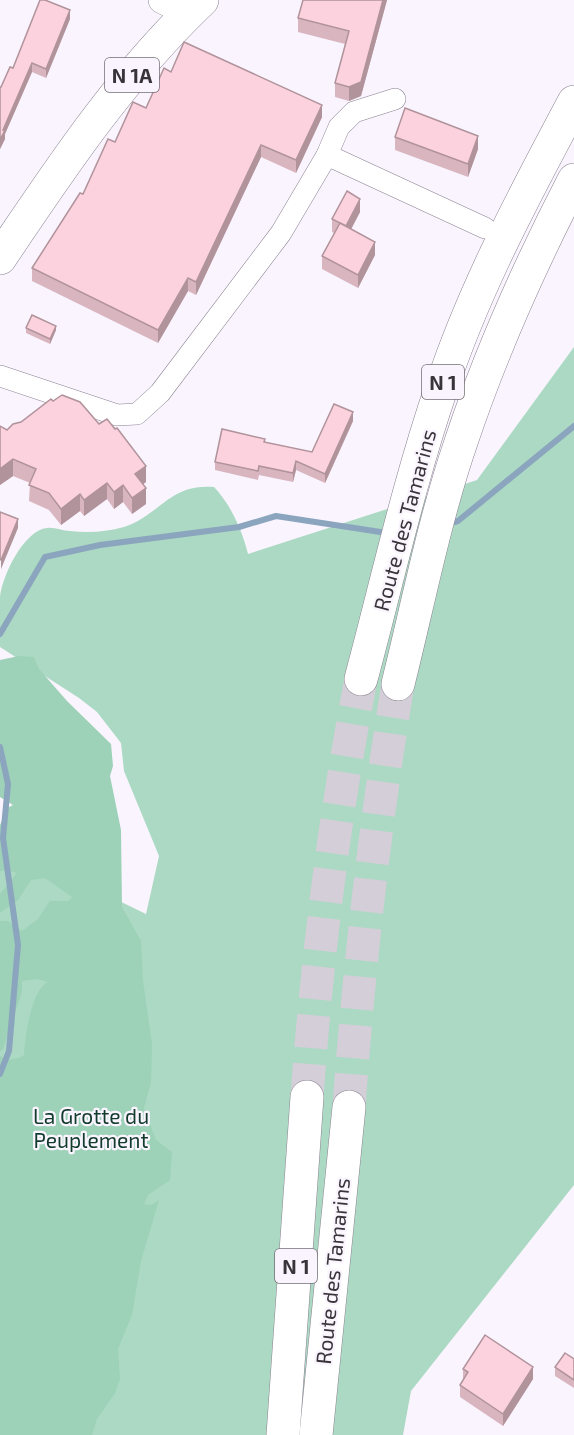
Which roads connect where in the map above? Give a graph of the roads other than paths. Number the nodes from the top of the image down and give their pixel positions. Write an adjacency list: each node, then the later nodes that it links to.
1 (178, 3): 7 (main road, N 1A)
2 (394, 99): 4 (street)
3 (574, 102): 9 (main road, Route des Tamarins / N 1)
4 (327, 155): 6 (street); 8 (street)
5 (574, 180): 10 (main road, Route des Tamarins / N 1)
6 (485, 228)
7 (2, 251)
8 (0, 376)
9 (361, 679)
10 (398, 684)
11 (307, 1097): 13 (main road, Route des Tamarins / N 1)
12 (349, 1107): 14 (main road, Route des Tamarins / N 1)
13 (283, 1435)
14 (316, 1435)

